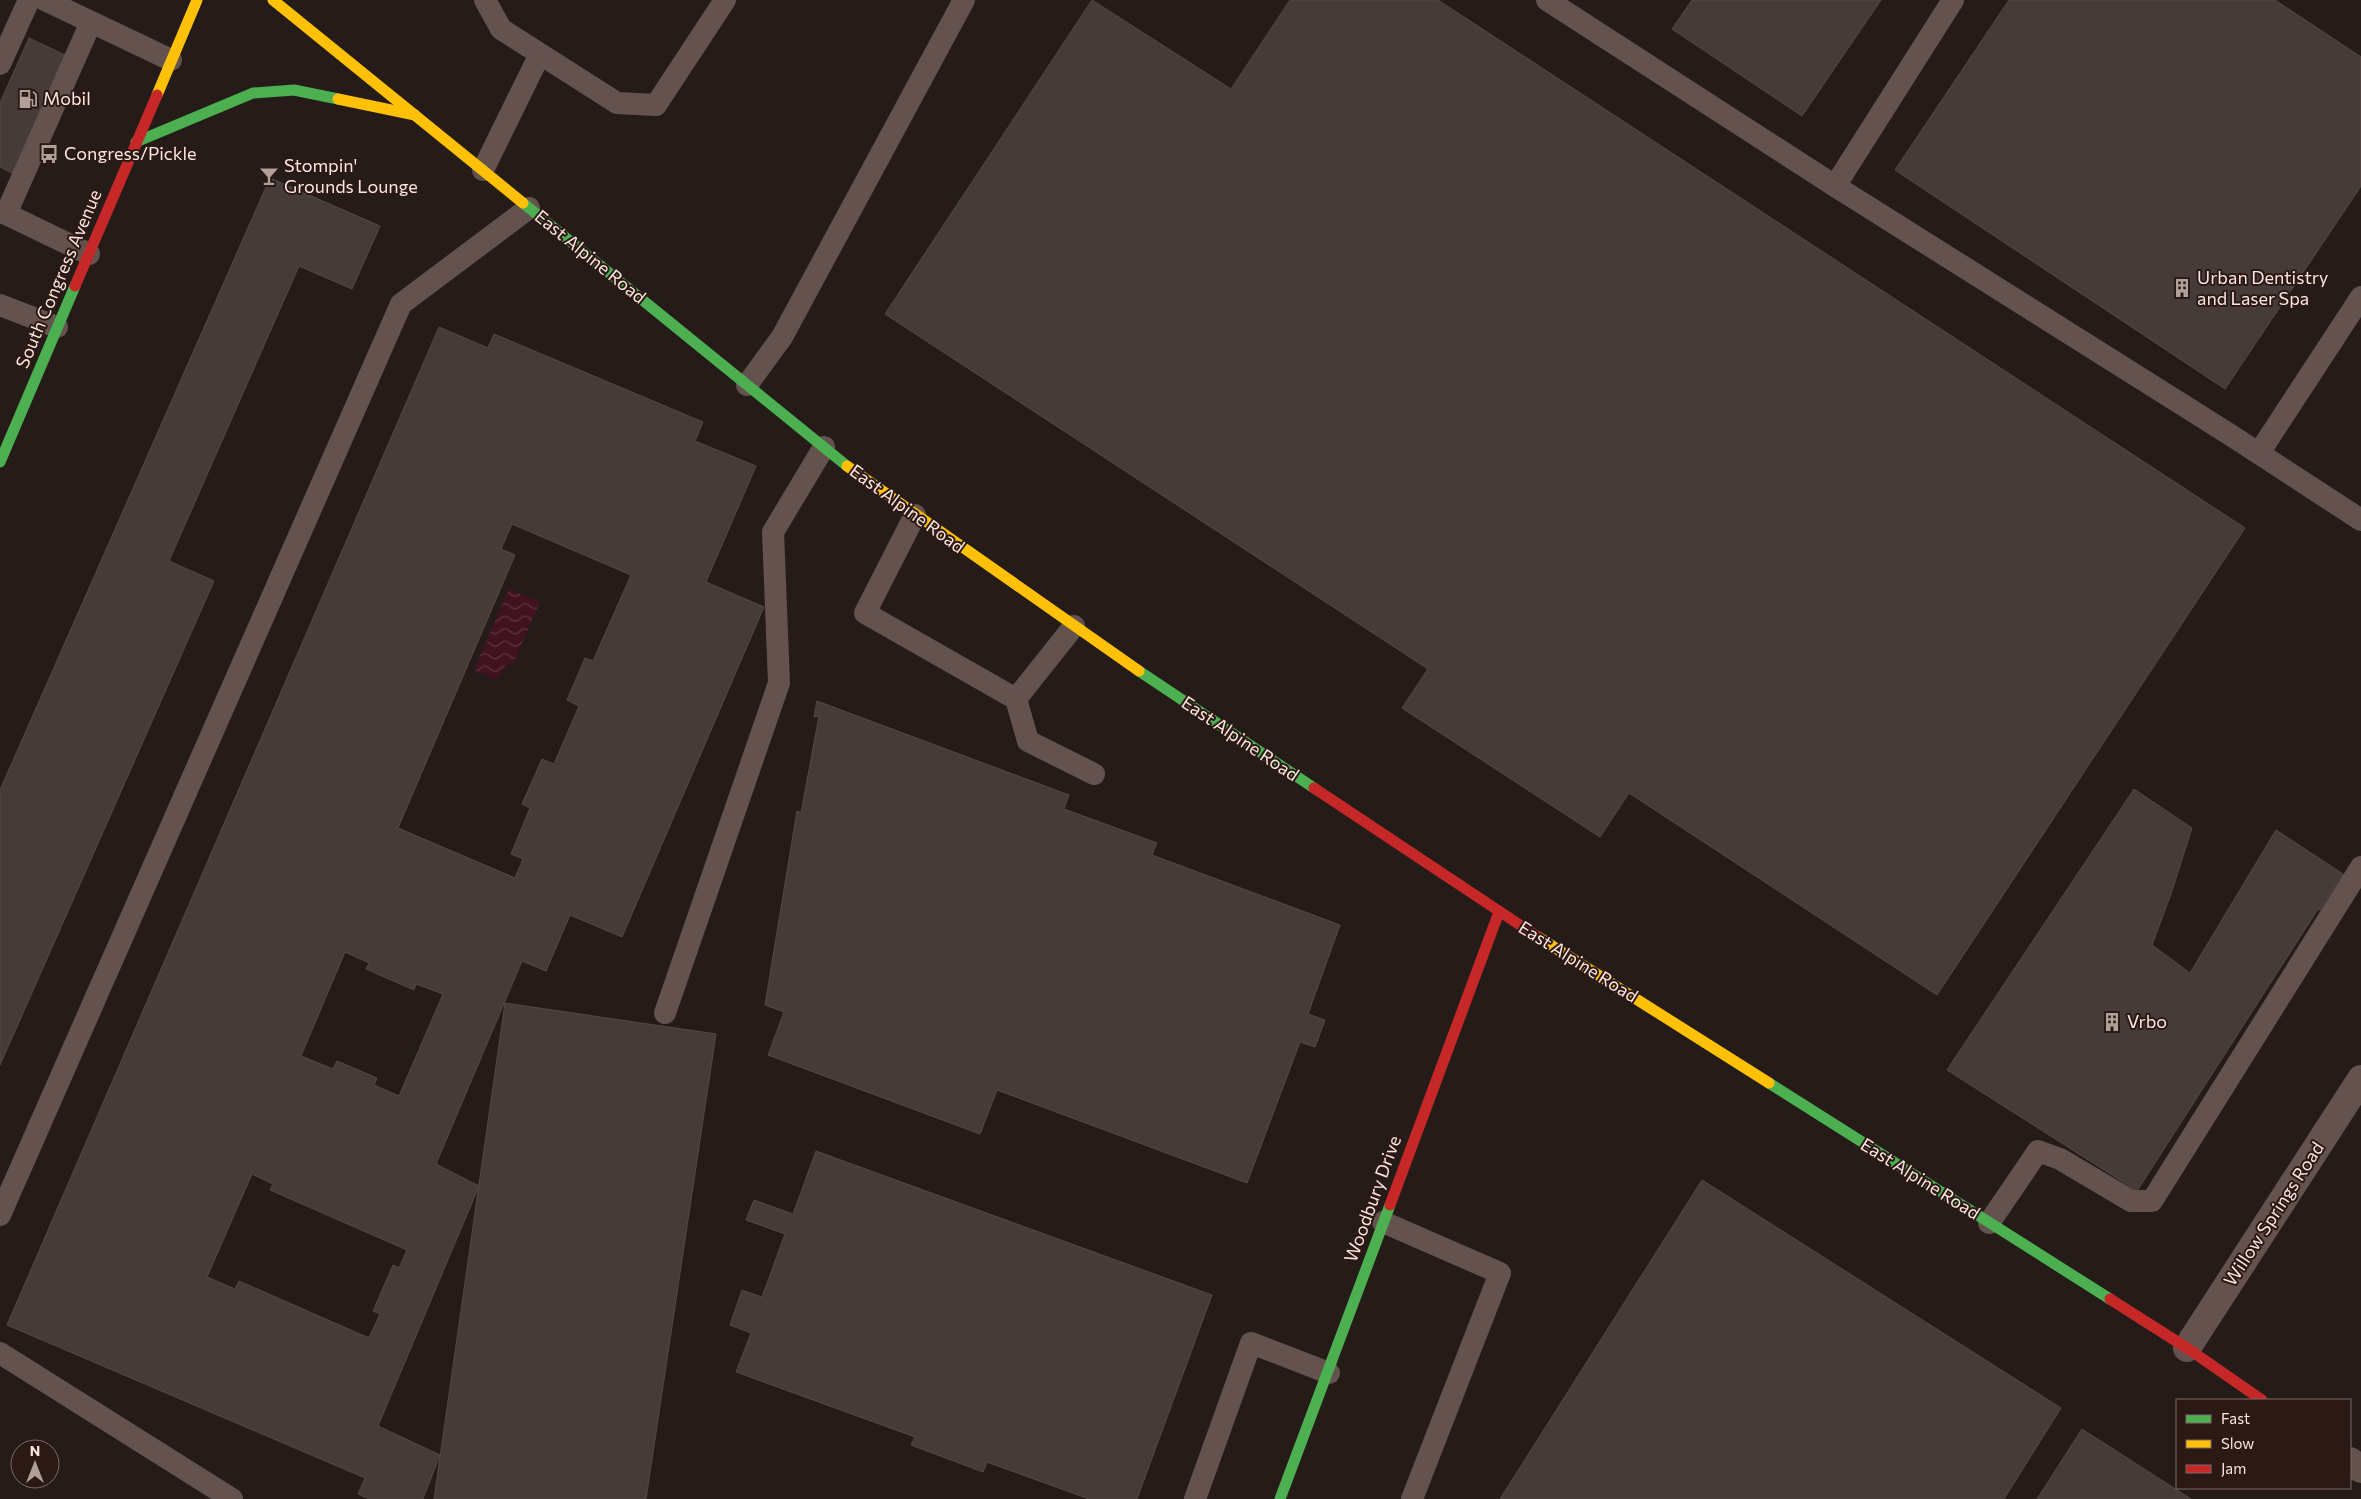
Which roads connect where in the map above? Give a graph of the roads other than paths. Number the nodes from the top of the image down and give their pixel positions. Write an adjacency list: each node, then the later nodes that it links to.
1 (29, 0): 13 (lane)
2 (45, 0): 10 (lane)
3 (197, 0): 12 (street, South Congress Avenue)
4 (274, 0): 14 (street, East Alpine Road)
5 (485, 0): 11 (lane)
6 (725, 0): 11 (lane)
7 (964, 0): 24 (lane)
8 (1547, 0): 17 (lane)
9 (1953, 0): 17 (lane)
10 (91, 22): 12 (lane); 19 (lane)
11 (540, 54): 16 (lane)
12 (172, 60): 15 (street, South Congress Avenue)
13 (0, 64)
14 (414, 115): 15 (street); 16 (street, East Alpine Road)
15 (136, 142): 20 (street, South Congress Avenue)
16 (483, 170): 18 (street, East Alpine Road)
17 (1835, 186): 26 (lane)
18 (529, 208): 24 (street, East Alpine Road); 37 (lane)
19 (3, 213): 20 (lane)
20 (89, 254): 23 (street, South Congress Avenue)
21 (2361, 297): 26 (lane)
22 (0, 305): 23 (lane)
23 (57, 327): 27 (street, South Congress Avenue)
24 (747, 385): 25 (street, East Alpine Road)
25 (824, 447): 28 (street, East Alpine Road); 35 (lane)
26 (2259, 454): 29 (lane)
27 (0, 462)
28 (915, 515): 30 (street, East Alpine Road); 31 (lane)
29 (2361, 520)
30 (1074, 626): 31 (lane); 34 (street, East Alpine Road)
31 (1016, 699): 32 (lane)
32 (1094, 774)
33 (2361, 867): 39 (lane)
34 (1498, 912): 38 (street, Woodbury Drive); 39 (street, East Alpine Road)
35 (665, 1013)
36 (2361, 1079): 40 (street, Willow Springs Road)
37 (0, 1215)
38 (1383, 1222): 42 (street, Woodbury Drive); 47 (lane)
39 (1989, 1223): 40 (street, East Alpine Road)
40 (2187, 1348): 43 (street, East Alpine Road)
41 (0, 1353): 44 (lane)
42 (1329, 1373): 45 (lane); 46 (street, Woodbury Drive)
43 (2261, 1399)
44 (232, 1499)
45 (1195, 1499)
46 (1280, 1499)
47 (1412, 1499)

